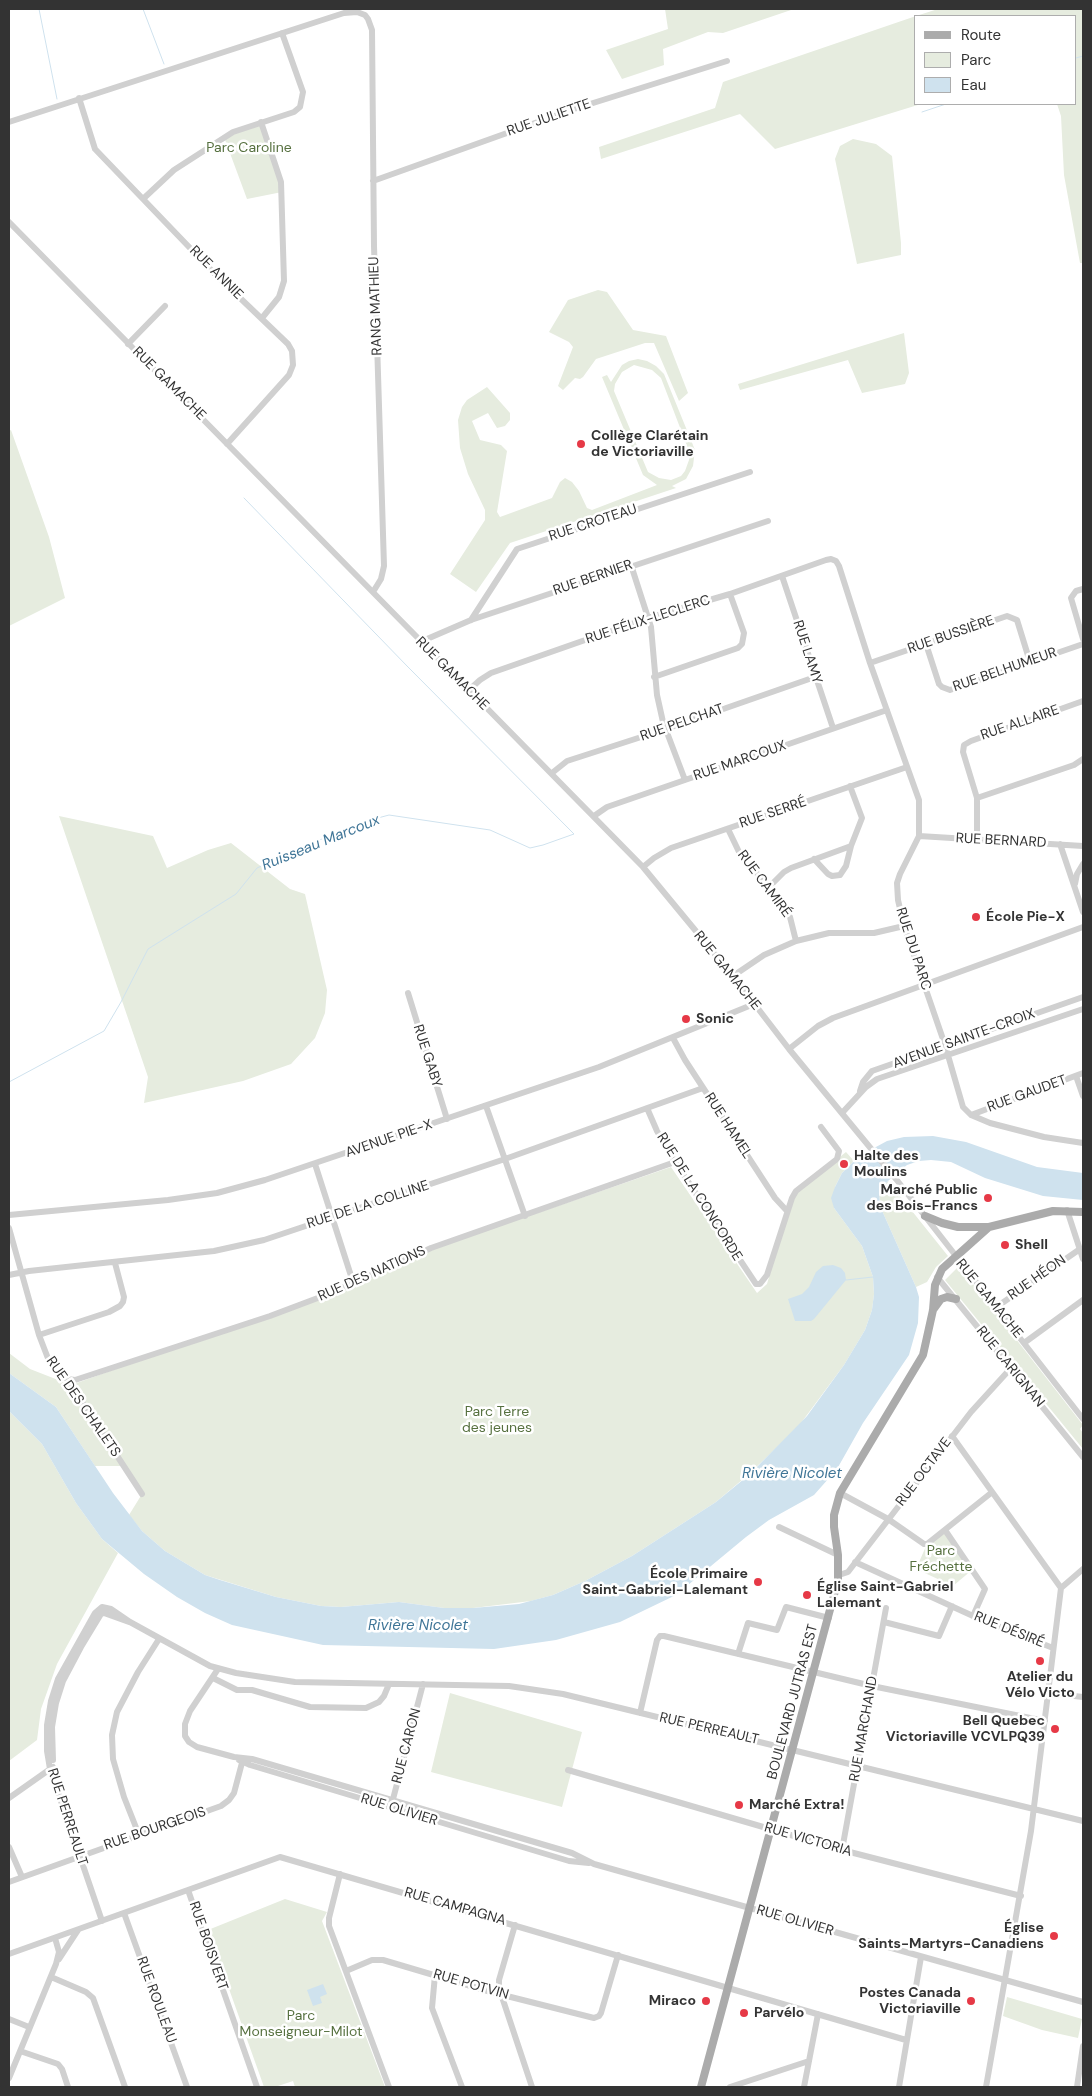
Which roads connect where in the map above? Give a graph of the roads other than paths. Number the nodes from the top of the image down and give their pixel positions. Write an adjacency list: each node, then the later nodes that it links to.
1 (370, 9): 2 (street, RANG MATHIEU)
2 (368, 19): 3 (street); 8 (street, RANG MATHIEU)
3 (282, 33): 5 (street); 7 (street)
4 (727, 61): 8 (street, RUE JULIETTE)
5 (79, 98): 6 (street); 9 (street, RUE ANNIE)
6 (9, 122)
7 (261, 122): 9 (street); 12 (street)
8 (373, 181): 21 (street, RANG MATHIEU)
9 (143, 199): 12 (street, RUE ANNIE)
10 (9, 222): 13 (street, RUE GAMACHE)
11 (165, 306): 13 (street)
12 (262, 318): 14 (street, RUE ANNIE)
13 (128, 344): 14 (street, RUE GAMACHE)
14 (227, 444): 21 (street, RUE GAMACHE)
15 (750, 472): 24 (street, RUE CROTEAU)
16 (768, 521): 18 (street, RUE BERNIER)
17 (832, 559): 19 (street, RUE FÉLIX-LECLERC); 30 (street, RUE DU PARC)
18 (631, 565): 23 (street); 24 (street, RUE BERNIER)
19 (782, 576): 22 (street, RUE FÉLIX-LECLERC); 32 (street, RUE LAMY)
20 (1083, 589): 25 (street)
21 (372, 592): 26 (street, RUE GAMACHE)
22 (730, 594): 23 (street, RUE FÉLIX-LECLERC); 31 (street)
23 (648, 618): 31 (street); 33 (street, RUE FÉLIX-LECLERC)
24 (471, 620): 26 (street, RUE BERNIER)
25 (1083, 639)
26 (422, 643): 33 (street, RUE GAMACHE)
27 (926, 644): 29 (street, RUE BELHUMEUR); 29 (street, RUE BUSSIÈRE); 30 (street, RUE BUSSIÈRE)
28 (1083, 644): 29 (street, RUE BELHUMEUR)
29 (1030, 662)
30 (870, 663): 35 (street, RUE DU PARC)
31 (654, 677): 37 (street)
32 (815, 677): 36 (street, RUE LAMY); 37 (street, RUE PELCHAT)
33 (469, 690): 40 (street, RUE GAMACHE)
34 (1083, 701): 43 (street, RUE ALLAIRE)
35 (887, 710): 36 (street, RUE MARCOUX); 39 (street, RUE DU PARC)
36 (833, 728): 41 (street, RUE MARCOUX)
37 (666, 729): 40 (street, RUE PELCHAT); 41 (street)
38 (1083, 759): 43 (street)
39 (907, 767): 42 (street, RUE SERRÉ); 46 (street, RUE DU PARC)
40 (552, 773): 44 (street, RUE GAMACHE)
41 (685, 780): 44 (street, RUE MARCOUX)
42 (850, 786): 45 (street, RUE SERRÉ); 49 (street)
43 (977, 798): 47 (street, RUE ALLAIRE)
44 (594, 816): 53 (street, RUE GAMACHE)
45 (728, 829): 53 (street, RUE SERRÉ); 54 (street, RUE CAMIRÉ)
46 (919, 836): 47 (street, RUE BERNARD); 57 (street, RUE DU PARC)
47 (977, 840): 48 (street, RUE BERNARD)
48 (1060, 844): 50 (street, RUE BERNARD); 55 (street)
49 (851, 846): 51 (street); 51 (street)
50 (1083, 846)
51 (814, 859): 54 (street)
52 (1083, 864): 55 (street)
53 (643, 867): 60 (street, RUE GAMACHE)
54 (768, 887): 59 (street, RUE CAMIRÉ)
55 (1075, 888): 56 (street)
56 (1083, 912)
57 (904, 926): 59 (street); 61 (street, RUE DU PARC)
58 (1083, 928): 61 (street)
59 (796, 941): 60 (street)
60 (733, 976): 64 (street, RUE GAMACHE)
61 (926, 986): 67 (street, RUE DU PARC); 68 (street)
62 (408, 993): 79 (street, RUE GABY)
63 (1083, 997): 67 (street, AVENUE SAINTE-CROIX)
64 (754, 1004): 66 (street, AVENUE PIE-X); 68 (street, RUE GAMACHE)
65 (1083, 1009): 69 (street, AVENUE SAINTE-CROIX)
66 (673, 1038): 72 (street, RUE HAMEL); 75 (street, AVENUE PIE-X)
67 (946, 1046): 69 (street, RUE DU PARC); 74 (street, AVENUE SAINTE-CROIX)
68 (789, 1048): 77 (street, RUE GAMACHE)
69 (948, 1056): 74 (street, AVENUE SAINTE-CROIX); 78 (street, RUE DU PARC)
70 (1083, 1073): 71 (street, RUE GAUDET)
71 (1076, 1076): 73 (street); 78 (street, RUE GAUDET)
72 (703, 1088): 76 (street, RUE DE LA COLLINE); 86 (street, RUE HAMEL)
73 (1083, 1096)
74 (858, 1097): 77 (street, AVENUE SAINTE-CROIX)
75 (486, 1106): 79 (street, AVENUE PIE-X); 82 (street)
76 (647, 1108): 82 (street, RUE DE LA COLLINE); 83 (street, RUE DE LA CONCORDE)
77 (842, 1113): 91 (street, RUE GAMACHE)
78 (971, 1115): 81 (street)
79 (447, 1119): 84 (street, AVENUE PIE-X)
80 (821, 1127): 86 (street)
81 (1083, 1143)
82 (505, 1160): 89 (street, RUE DE LA COLLINE); 90 (street)
83 (675, 1162): 86 (street, RUE DE LA CONCORDE); 90 (street, RUE DES NATIONS)
84 (315, 1164): 88 (street, AVENUE PIE-X); 89 (street)
85 (1067, 1210): 87 (main road); 92 (main road); 94 (street)
86 (787, 1211)
87 (1083, 1212)
88 (9, 1215)
89 (332, 1216): 97 (street, RUE DE LA COLLINE); 101 (street)
90 (524, 1216): 101 (street, RUE DES NATIONS)
91 (924, 1216): 92 (main road); 95 (street, RUE GAMACHE)
92 (989, 1227): 95 (main road)
93 (9, 1228): 98 (street, RUE DES CHALETS)
94 (1080, 1249): 96 (street); 104 (street, RUE HÉON)
95 (955, 1256): 100 (main road); 104 (street, RUE GAMACHE)
96 (1083, 1259)
97 (115, 1263): 98 (street, RUE DE LA COLLINE); 106 (street)
98 (21, 1272): 99 (street, RUE DE LA COLLINE); 106 (street, RUE DES CHALETS)
99 (9, 1276)
100 (937, 1277): 102 (street, RUE CARIGNAN); 105 (main road, BOULEVARD JUTRAS EST)
101 (353, 1282): 109 (street, RUE DES NATIONS)
102 (956, 1299): 105 (main road); 108 (street, RUE CARIGNAN)
103 (1083, 1300): 107 (street)
104 (995, 1308): 107 (street, RUE GAMACHE)
105 (933, 1310): 113 (main road, BOULEVARD JUTRAS EST)
106 (39, 1334): 109 (street, RUE DES CHALETS)
107 (1024, 1343): 110 (street, RUE GAMACHE)
108 (1011, 1368): 111 (street, RUE OCTAVE); 112 (street, RUE CARIGNAN)
109 (67, 1379): 115 (street, RUE DES CHALETS)
110 (1083, 1419)
111 (952, 1436): 114 (street); 116 (street, RUE OCTAVE)
112 (1083, 1457)
113 (840, 1493): 116 (street); 119 (main road, BOULEVARD JUTRAS EST)
114 (991, 1493): 118 (street); 123 (street)
115 (142, 1494)
116 (888, 1519): 118 (street); 120 (street, RUE OCTAVE)
117 (779, 1527): 119 (street)
118 (945, 1530): 126 (street)
119 (838, 1555): 122 (main road, BOULEVARD JUTRAS EST)
120 (855, 1562): 122 (street, RUE OCTAVE); 124 (street, RUE DÉSIRÉ)
121 (1083, 1569): 123 (street)
122 (839, 1575): 127 (main road, BOULEVARD JUTRAS EST)
123 (1060, 1588): 130 (street)
124 (952, 1606): 126 (street, RUE DÉSIRÉ); 128 (street)
125 (886, 1608): 128 (street, RUE MARCHAND)
126 (973, 1616): 130 (street, RUE DÉSIRÉ)
127 (829, 1618): 131 (street); 133 (main road, BOULEVARD JUTRAS EST)
128 (884, 1622): 137 (street, RUE MARCHAND)
129 (159, 1639): 132 (street, RUE PERREAULT); 145 (street, RUE PERREAULT); 152 (street)
130 (1053, 1648): 138 (street)
131 (738, 1654): 133 (street); 140 (street)
132 (218, 1669): 134 (street, RUE OLIVIER); 135 (street, RUE PERREAULT)
133 (814, 1672): 137 (street); 142 (main road, BOULEVARD JUTRAS EST)
134 (213, 1678): 135 (street); 143 (street, RUE OLIVIER)
135 (389, 1684): 136 (street, RUE PERREAULT)
136 (423, 1684): 140 (street, RUE PERREAULT); 148 (street, RUE CARON)
137 (872, 1686): 141 (street); 144 (street, RUE MARCHAND)
138 (1048, 1693): 139 (street); 141 (street)
139 (1083, 1698)
140 (640, 1713): 142 (street, RUE PERREAULT)
141 (1045, 1721): 149 (street)
142 (793, 1749): 144 (street, RUE PERREAULT); 151 (main road, BOULEVARD JUTRAS EST)
143 (243, 1760): 148 (street, RUE OLIVIER); 152 (street, RUE BOURGEOIS)
144 (857, 1766): 149 (street, RUE PERREAULT); 154 (street, RUE MARCHAND)
145 (52, 1768): 147 (street); 155 (street, RUE PERREAULT)
146 (568, 1770): 151 (street, RUE VICTORIA)
147 (9, 1798)
148 (391, 1804): 161 (street, RUE OLIVIER)
149 (1034, 1810): 150 (street, RUE PERREAULT); 160 (street)
150 (1083, 1821)
151 (771, 1829): 154 (street, RUE VICTORIA); 161 (main road, BOULEVARD JUTRAS EST)
152 (139, 1834): 155 (street, RUE BOURGEOIS)
153 (9, 1847): 157 (street)
154 (842, 1850): 160 (street, RUE VICTORIA)
155 (80, 1855): 157 (street, RUE BOURGEOIS); 163 (street, RUE PERREAULT)
156 (340, 1874): 159 (street, RUE CAMPAGNA); 164 (street, RUE CAMPAGNA); 171 (street)
157 (22, 1877): 158 (street, RUE BOURGEOIS)
158 (9, 1882)
159 (188, 1890): 162 (street, RUE CAMPAGNA); 191 (street, RUE BOISVERT)
160 (1021, 1896): 174 (street)
161 (750, 1908): 169 (street, RUE OLIVIER); 175 (main road, BOULEVARD JUTRAS EST)
162 (124, 1913): 163 (street, RUE CAMPAGNA); 190 (street, RUE ROULEAU)
163 (104, 1920): 165 (street, RUE CAMPAGNA)
164 (515, 1925): 168 (street, RUE CAMPAGNA); 176 (street)
165 (78, 1930): 166 (street, RUE CAMPAGNA); 170 (street)
166 (55, 1938): 167 (street, RUE CAMPAGNA); 170 (street)
167 (9, 1954)
168 (618, 1955): 175 (street, RUE CAMPAGNA); 176 (street, RUE POTVIN)
169 (921, 1957): 174 (street, RUE OLIVIER); 181 (street)
170 (56, 1964): 173 (street)
171 (346, 1971): 172 (street, RUE POTVIN); 192 (street)
172 (435, 1975): 176 (street, RUE POTVIN); 193 (street)
173 (51, 1977): 180 (street); 189 (street)
174 (1005, 1981): 177 (street, RUE OLIVIER); 199 (street)
175 (728, 1987): 178 (street, RUE CAMPAGNA); 195 (main road, BOULEVARD JUTRAS EST)
176 (501, 1995): 194 (street)
177 (1083, 2002)
178 (818, 2014): 181 (street, RUE CAMPAGNA); 185 (street)
179 (9, 2019): 180 (street)
180 (30, 2027): 183 (street)
181 (906, 2040): 198 (street)
182 (1083, 2046): 184 (street)
183 (20, 2050): 186 (street); 188 (street)
184 (1083, 2056): 200 (street)
185 (809, 2061): 196 (street); 197 (street)
186 (12, 2062): 187 (street)
187 (9, 2078)
188 (68, 2087)
189 (125, 2087)
190 (186, 2087)
191 (256, 2087)
192 (389, 2087)
193 (462, 2087)
194 (532, 2087)
195 (701, 2087)
196 (730, 2087)
197 (804, 2087)
198 (899, 2087)
199 (986, 2087)
200 (1077, 2087)

